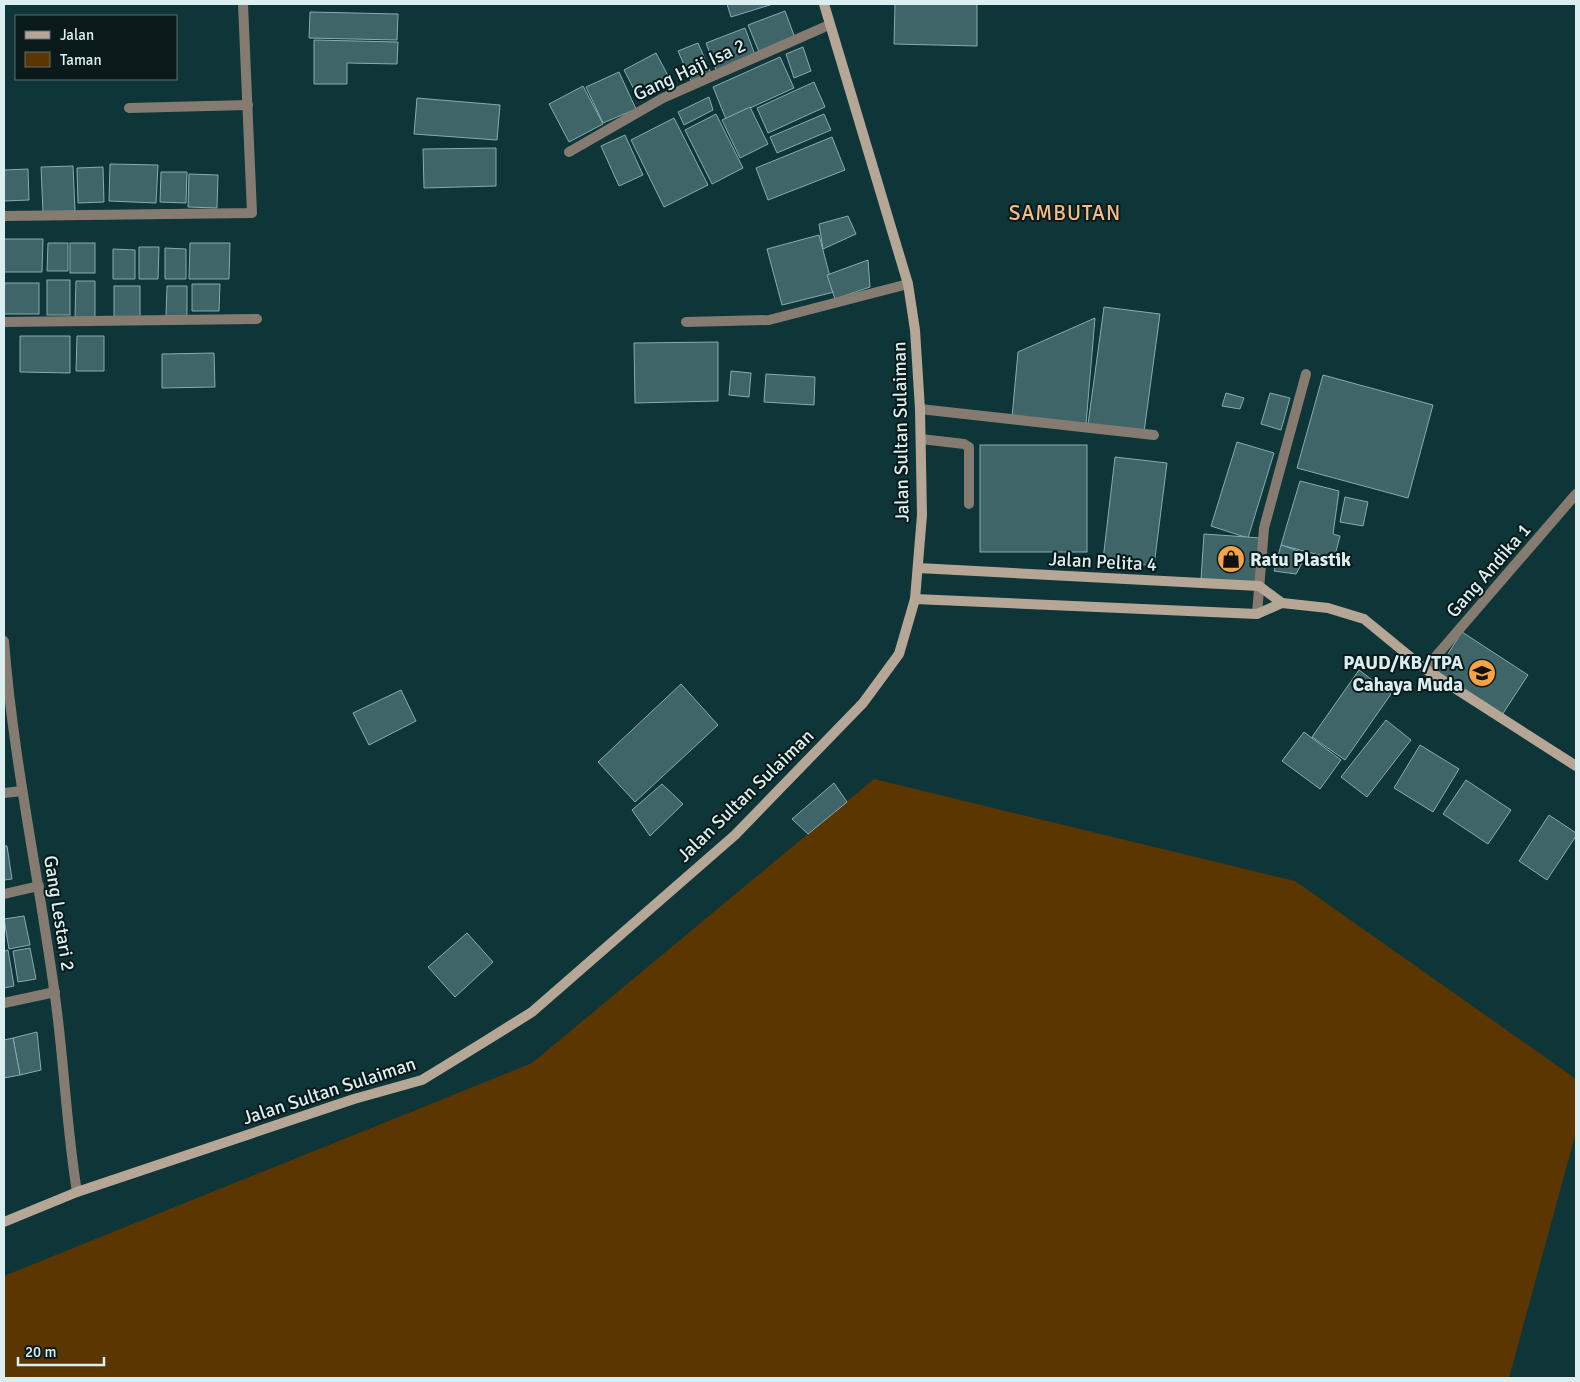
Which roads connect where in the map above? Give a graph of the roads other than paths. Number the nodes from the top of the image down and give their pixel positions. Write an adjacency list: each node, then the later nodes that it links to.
1 (244, 4): 4 (street)
2 (824, 4): 3 (main road, Jalan Sultan Sulaiman)
3 (829, 25): 6 (street, Gang Haji Isa 2); 8 (main road, Jalan Sultan Sulaiman)
4 (248, 106): 5 (street); 7 (street)
5 (129, 108)
6 (569, 152)
7 (4, 216)
8 (908, 284): 11 (street); 13 (main road, Jalan Sultan Sulaiman)
9 (258, 319): 10 (street)
10 (4, 322)
11 (686, 322)
12 (1306, 374): 19 (street)
13 (920, 409): 14 (street); 15 (main road, Jalan Sultan Sulaiman)
14 (1154, 435)
15 (921, 439): 17 (street); 18 (main road, Jalan Sultan Sulaiman)
16 (1576, 494): 24 (street, Gang Andika 1)
17 (969, 504)
18 (918, 568): 19 (main road, Jalan Pelita 4); 20 (main road, Jalan Sultan Sulaiman)
19 (1259, 586): 21 (main road); 22 (street)
20 (915, 599): 22 (main road); 33 (main road, Jalan Sultan Sulaiman)
21 (1282, 603): 22 (main road); 24 (main road)
22 (1257, 614)
23 (4, 640): 25 (street, Gang Lestari 2)
24 (1425, 669): 26 (main road)
25 (5, 679): 27 (street, Gang Lestari 2)
26 (1576, 766)
27 (22, 791): 28 (street); 29 (street, Gang Lestari 2)
28 (4, 793)
29 (38, 886): 30 (street); 31 (street, Gang Lestari 2)
30 (4, 894)
31 (55, 992): 32 (street); 33 (street, Gang Lestari 2)
32 (4, 1003)
33 (77, 1192): 34 (main road, Jalan Sultan Sulaiman)
34 (4, 1222)

